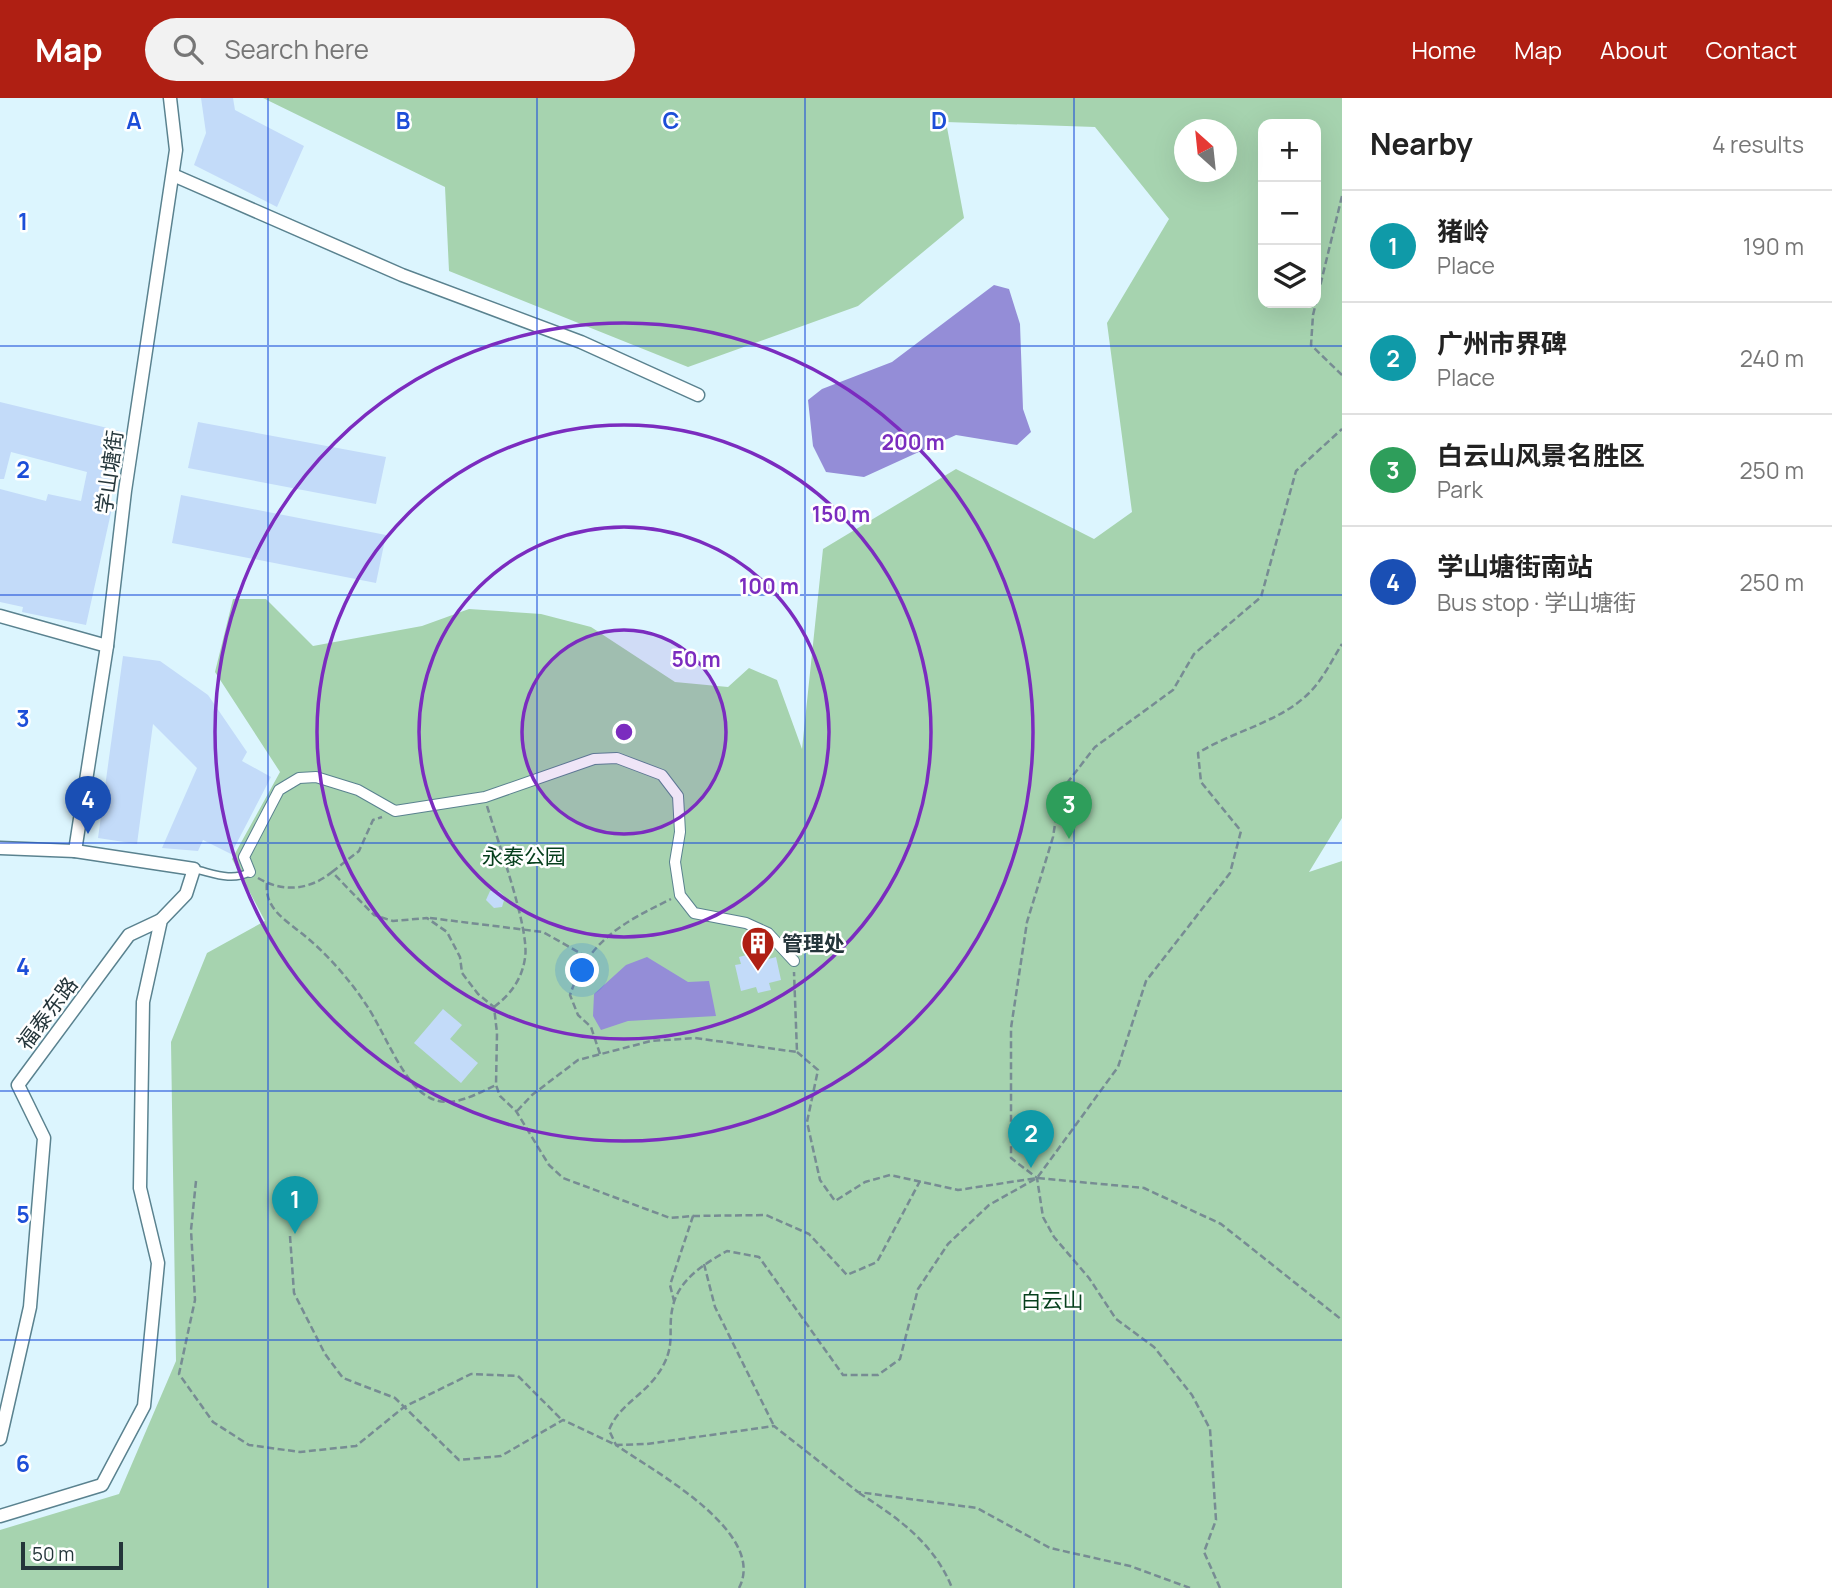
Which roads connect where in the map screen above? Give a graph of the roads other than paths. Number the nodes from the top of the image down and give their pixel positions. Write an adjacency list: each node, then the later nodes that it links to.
1 (170, 98): 2 (street, 学山塘街)
2 (173, 175): 3 (street); 5 (street, 学山塘街)
3 (698, 395)
4 (0, 617): 5 (street)
5 (107, 646): 7 (street, 学山塘街)
6 (0, 848): 7 (street)
7 (75, 851): 8 (street)
8 (194, 869): 9 (lane); 10 (street)
9 (250, 872): 11 (street)
10 (161, 920): 12 (street, 福泰东路); 14 (street)
11 (794, 961)
12 (2, 1416): 13 (street, 福泰东路)
13 (0, 1439)
14 (0, 1516)

